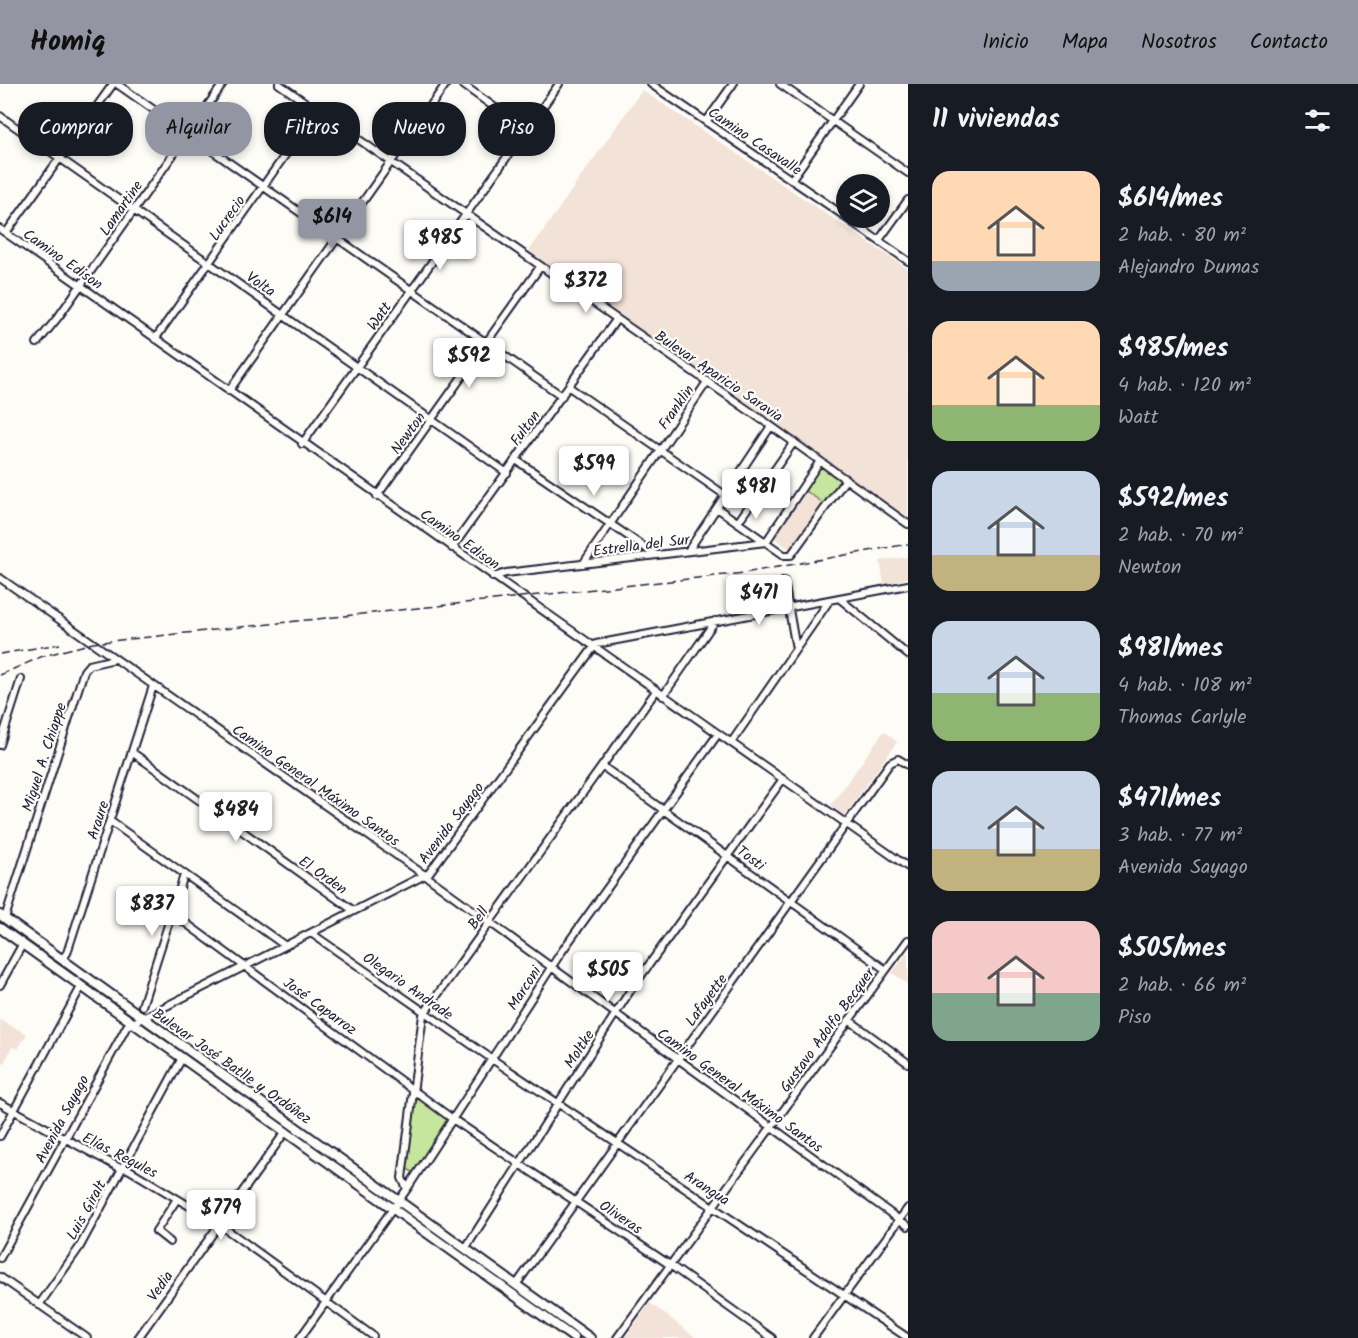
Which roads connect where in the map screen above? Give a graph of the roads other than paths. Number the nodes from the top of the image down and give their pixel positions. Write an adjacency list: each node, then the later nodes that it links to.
1 (115, 84): 15 (street); 24 (street)
2 (223, 84): 11 (street, Lamartine)
3 (279, 84): 12 (street, Bulevar Aparicio Saravia)
4 (446, 84): 25 (street)
5 (462, 84): 13 (street)
6 (559, 84): 14 (street, Watt)
7 (651, 84): 17 (street, Camino Casavalle)
8 (733, 84): 17 (street)
9 (780, 84): 18 (street)
10 (859, 84): 18 (street)
11 (210, 102)
12 (305, 102)
13 (487, 102)
14 (546, 102)
15 (145, 105)
16 (0, 116): 24 (street, Volta)
17 (706, 122): 27 (street, Camino Casavalle)
18 (832, 122): 26 (street); 27 (street)
19 (360, 140): 25 (street, Bulevar Aparicio Saravia)
20 (172, 156): 30 (street, Lamartine)
21 (220, 156): 28 (street)
22 (284, 156): 28 (street, Lucrecio)
23 (507, 156): 32 (street, Watt)
24 (61, 159): 30 (street, Volta); 34 (street)
25 (391, 162): 32 (street, Bulevar Aparicio Saravia); 35 (street)
26 (908, 173)
27 (791, 180): 31 (street, Camino Casavalle)
28 (263, 186): 35 (street); 38 (street, Lucrecio)
29 (908, 200): 36 (street)
30 (134, 210): 38 (street, Volta); 40 (street, Lamartine)
31 (836, 210)
32 (464, 213): 39 (street, Bulevar Aparicio Saravia); 41 (street, Watt)
33 (862, 228): 36 (street, Camino Casavalle)
34 (3, 231): 40 (street, Camino Edison)
35 (337, 239): 41 (street); 42 (street)
36 (879, 240): 37 (street, Camino Casavalle)
37 (908, 261)
38 (210, 263): 42 (street, Volta); 44 (street, Lucrecio)
39 (540, 267): 43 (street, Bulevar Aparicio Saravia); 46 (street, Newton)
40 (80, 286): 44 (street, Camino Edison); 45 (street, Lamartine)
41 (412, 291): 46 (street); 47 (street, Watt)
42 (284, 315): 47 (street, Volta); 50 (street)
43 (616, 320): 48 (street, Bulevar Aparicio Saravia); 49 (street, Fulton)
44 (155, 339): 50 (street, Camino Edison)
45 (37, 343)
46 (487, 344): 51 (street); 52 (street, Newton)
47 (357, 368): 52 (street, Volta); 55 (street, Watt)
48 (707, 382): 53 (street, Bulevar Aparicio Saravia); 56 (street, Franklin)
49 (568, 387): 51 (street, Fulton); 56 (street)
50 (229, 391): 55 (street, Camino Edison)
51 (562, 396): 57 (street, Fulton)
52 (432, 421): 59 (street, Volta); 62 (street, Newton)
53 (771, 426): 54 (street, Bulevar Aparicio Saravia); 61 (street)
54 (794, 442): 58 (street, Bulevar Aparicio Saravia); 64 (street)
55 (302, 444): 62 (street, Camino Edison)
56 (660, 451): 61 (street); 65 (street, Franklin)
57 (516, 460): 59 (street, Fulton); 65 (street)
58 (820, 461): 60 (street, Bulevar Aparicio Saravia); 67 (street)
59 (507, 473): 68 (street, Fulton)
60 (846, 479): 66 (street, Bulevar Aparicio Saravia); 67 (street)
61 (725, 495): 63 (street)
62 (377, 496): 68 (street, Camino Edison)
63 (717, 508): 64 (street); 69 (street)
64 (738, 522): 67 (street)
65 (610, 523): 70 (street); 71 (street, Franklin)
66 (908, 524)
67 (766, 542): 69 (street, Estrella del Sur)
68 (452, 548): 72 (street, Camino Edison)
69 (688, 551): 70 (street, Estrella del Sur)
70 (656, 555): 71 (street, Estrella del Sur)
71 (583, 564): 72 (street, Estrella del Sur)
72 (494, 577): 80 (street, Camino Edison)
73 (0, 578): 83 (street, Camino General Máximo Santos)
74 (784, 581): 78 (street)
75 (908, 585): 76 (street)
76 (840, 599): 77 (street); 82 (street)
77 (830, 601): 78 (street); 81 (street)
78 (789, 608): 79 (street); 81 (street)
79 (715, 621): 80 (street); 87 (street)
80 (593, 646): 86 (street, Camino Edison); 101 (street, Avenida Sayago)
81 (796, 650): 89 (street)
82 (908, 655)
83 (115, 659): 85 (street, Camino General Máximo Santos); 105 (street, Miguel A. Chiappe)
84 (21, 680): 90 (street)
85 (153, 686): 91 (street, Araure); 101 (street, Camino General Máximo Santos)
86 (656, 691): 87 (street, Camino Edison); 93 (street, Bell)
87 (663, 696): 88 (street, Camino Edison)
88 (718, 734): 89 (street, Camino Edison); 95 (street, Marconi)
89 (731, 743): 94 (street, Camino Edison)
90 (0, 745)
91 (133, 753): 96 (street, Araure); 103 (street, El Orden)
92 (908, 765): 97 (street, Lafayette)
93 (602, 766): 95 (street, Tosti); 106 (street, Bell)
94 (783, 779): 97 (street, Camino Edison); 98 (street, Moltke)
95 (664, 810): 98 (street, Tosti); 114 (street, Marconi)
96 (110, 822): 100 (street); 112 (street, Araure)
97 (848, 824): 99 (street, Camino Edison); 102 (street, Lafayette)
98 (729, 856): 102 (street, Tosti); 120 (street, Moltke)
99 (908, 867)
100 (184, 875): 104 (street); 111 (street)
101 (426, 876): 103 (street, Avenida Sayago); 106 (street, Camino General Máximo Santos)
102 (792, 902): 115 (street, Tosti); 126 (street, Lafayette)
103 (354, 911): 108 (street, Avenida Sayago)
104 (172, 913): 113 (street, José Caparroz); 118 (street)
105 (2, 917): 112 (main road, Bulevar José Batlle y Ordóñez)
106 (490, 922): 114 (street, Camino General Máximo Santos); 119 (street, Bell)
107 (0, 928): 110 (main road, Bulevar José Batlle y Ordóñez)
108 (311, 933): 111 (street, Avenida Sayago); 119 (street, Olegario Andrade)
109 (908, 940): 115 (street, Gustavo Adolfo Becquer)
110 (22, 945): 116 (street); 117 (main road, Bulevar José Batlle y Ordóñez)
111 (284, 945): 113 (street, Avenida Sayago)
112 (62, 959): 121 (main road, Bulevar José Batlle y Ordóñez)
113 (245, 966): 121 (street, Avenida Sayago); 128 (street, José Caparroz)
114 (553, 966): 120 (street, Camino General Máximo Santos); 125 (street, Marconi)
115 (886, 970): 122 (street, Gustavo Adolfo Becquer)
116 (0, 985)
117 (81, 987): 123 (main road, Bulevar José Batlle y Ordóñez); 131 (street)
118 (142, 1005)
119 (425, 1012): 125 (street, Olegario Andrade); 128 (street, Bell)
120 (616, 1013): 126 (street, Camino General Máximo Santos); 130 (street, Moltke)
121 (141, 1017): 123 (street, Avenida Sayago); 142 (main road, Bulevar José Batlle y Ordóñez)
122 (849, 1020): 127 (street); 133 (street, Gustavo Adolfo Becquer)
123 (132, 1023): 124 (main road, Bulevar José Batlle y Ordóñez); 136 (street, Avenida Sayago)
124 (182, 1058): 134 (main road, Bulevar José Batlle y Ordóñez); 139 (street, Luis Giralt)
125 (492, 1059): 130 (street, Arangua); 132 (street, Marconi)
126 (678, 1059): 133 (street, Camino General Máximo Santos); 137 (street, Lafayette)
127 (908, 1063)
128 (412, 1089): 132 (street, José Caparroz); 140 (street, Bell)
129 (0, 1103): 131 (street, Elías Regules)
130 (558, 1103): 137 (street, Arangua); 138 (street, Moltke)
131 (14, 1111): 135 (street); 136 (street, Elías Regules)
132 (454, 1120): 138 (street, Oliveras); 140 (street, Marconi)
133 (771, 1128): 144 (street, Gustavo Adolfo Becquer); 147 (street, Camino General Máximo Santos)
134 (286, 1131): 146 (main road, Bulevar José Batlle y Ordóñez); 148 (street, Vedia)
135 (0, 1136)
136 (64, 1139): 139 (street, Elías Regules); 153 (street, Avenida Sayago)
137 (618, 1144): 143 (street, Lafayette); 144 (street, Arangua)
138 (520, 1164): 143 (street, Oliveras); 152 (street, Moltke)
139 (123, 1168): 141 (street, Elías Regules); 159 (street, Luis Giralt)
140 (407, 1189): 142 (street, Marconi)
141 (177, 1199): 148 (street, Elías Regules); 151 (street)
142 (399, 1201): 146 (street); 150 (main road, Bulevar José Batlle y Ordóñez)
143 (576, 1202): 154 (street, Oliveras); 156 (street, Lafayette)
144 (713, 1207): 154 (street, Gustavo Adolfo Becquer); 157 (street, Arangua)
145 (908, 1208): 147 (street)
146 (393, 1209): 150 (main road, Bulevar José Batlle y Ordóñez); 158 (street)
147 (899, 1220): 149 (street, Camino General Máximo Santos); 157 (street)
148 (219, 1224): 158 (street, Elías Regules); 162 (street, Vedia)
149 (908, 1226)
150 (447, 1241): 152 (main road, Bulevar José Batlle y Ordóñez); 164 (main road, Bulevar José Batlle y Ordóñez)
151 (170, 1242)
152 (465, 1249): 156 (main road, Bulevar José Batlle y Ordóñez)
153 (0, 1258)
154 (670, 1265): 166 (street, Gustavo Adolfo Becquer); 167 (street, Oliveras)
155 (0, 1277): 159 (street)
156 (516, 1285): 165 (main road, Bulevar José Batlle y Ordóñez)
157 (846, 1294): 168 (street); 169 (street, Arangua)
158 (327, 1302): 160 (street, Elías Regules); 163 (street)
159 (39, 1305): 161 (street)
160 (373, 1336)
161 (87, 1338)
162 (138, 1338)
163 (300, 1338)
164 (574, 1338)
165 (590, 1338)
166 (616, 1338)
167 (772, 1338)
168 (813, 1338)
169 (908, 1338)

